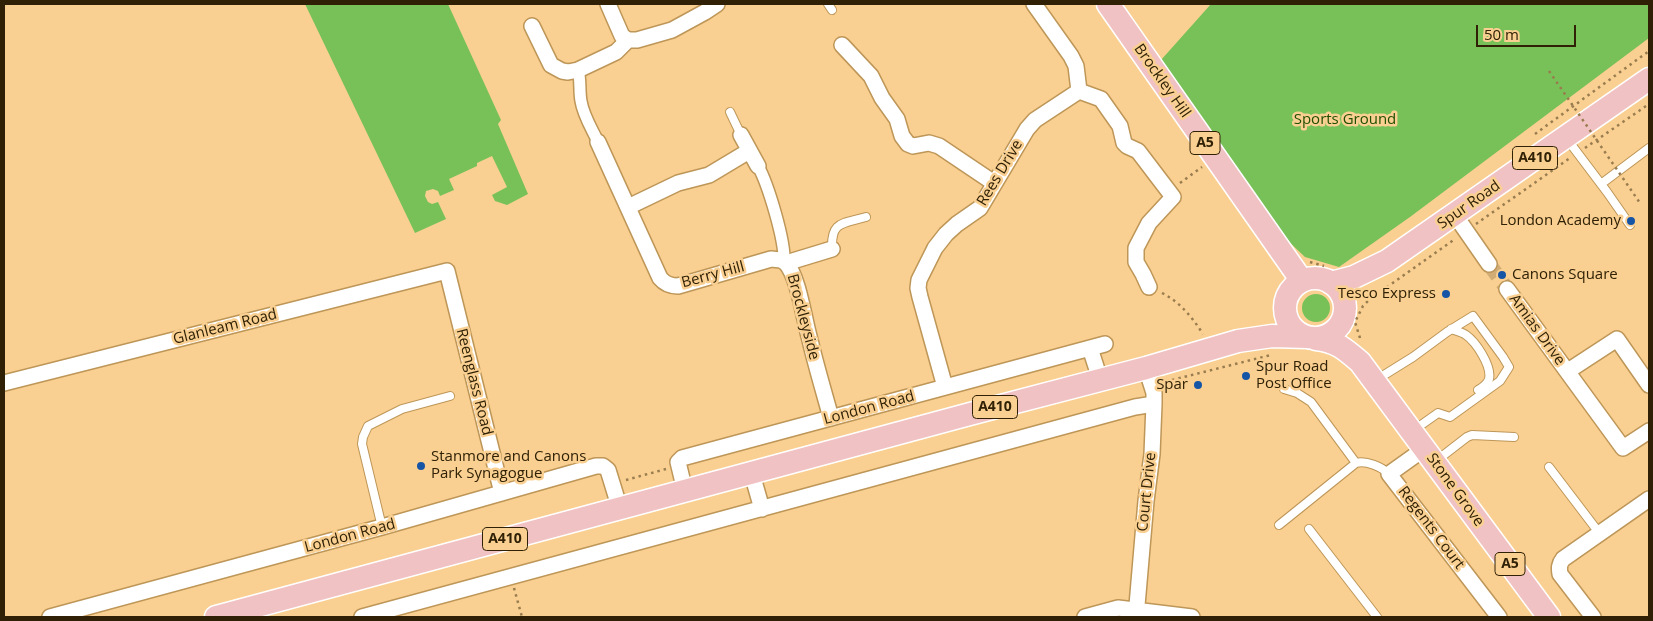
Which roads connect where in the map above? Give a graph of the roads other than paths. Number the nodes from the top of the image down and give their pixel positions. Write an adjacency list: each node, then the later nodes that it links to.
1 (608, 4): 6 (street)
2 (716, 4): 6 (street)
3 (1034, 4): 10 (street)
4 (1108, 4): 29 (main road, Brockley Hill / A5)
5 (532, 26): 8 (street)
6 (628, 40): 8 (street)
7 (842, 45): 18 (street)
8 (578, 70): 13 (street)
9 (1649, 79): 14 (main road, Spur Road / A410)
10 (1079, 91): 18 (street, Rees Drive); 31 (street)
11 (730, 112): 12 (lane)
12 (741, 135): 16 (street)
13 (598, 142): 20 (street, Berry Hill)
14 (1571, 145): 19 (lane); 22 (main road, Spur Road / A410)
15 (1649, 148): 19 (lane)
16 (749, 151): 17 (street); 20 (street)
17 (758, 166): 26 (street)
18 (994, 183): 47 (street, Rees Drive)
19 (1601, 184): 23 (lane)
20 (628, 206): 26 (street, Berry Hill)
21 (866, 217): 24 (lane)
22 (1460, 223): 25 (main road, Spur Road / A410); 27 (street)
23 (1630, 225)
24 (832, 249): 26 (street, Brockleyside)
25 (1387, 261): 30 (main road, Spur Road / A410); 34 (main road, Spur Road / A410)
26 (785, 262): 54 (street, Brockleyside)
27 (1489, 264)
28 (447, 271): 45 (street, Glanleam Road); 63 (street, Reenglass Road)
29 (1302, 281): 30 (main road); 33 (main road)
30 (1331, 283): 34 (main road, A5)
31 (1149, 287)
32 (1507, 289): 42 (street, Amias Drive)
33 (1286, 302): 36 (main road, A5); 37 (main road, A410)
34 (1345, 311): 36 (main road); 40 (main road, Stone Grove / A5)
35 (1451, 330): 44 (lane); 49 (lane); 52 (lane)
36 (1311, 338): 37 (main road, A410); 40 (main road, Stone Grove / A5)
37 (1238, 341): 41 (main road, A410)
38 (1105, 344): 39 (street, London Road)
39 (1090, 348): 43 (street); 47 (street, London Road)
40 (1360, 362): 44 (main road, Stone Grove / A5)
41 (1146, 368): 43 (main road, A410); 51 (street, Court Drive)
42 (1568, 371): 46 (street, Amias Drive); 55 (street, Amias Drive)
43 (1100, 379): 60 (main road, A410)
44 (1375, 381): 57 (main road, Stone Grove / A5)
45 (4, 383)
46 (1649, 385)
47 (945, 387): 54 (street, London Road)
48 (1284, 389): 58 (lane)
49 (1473, 394): 52 (lane); 53 (lane)
50 (450, 396): 68 (lane)
51 (1154, 404): 65 (street); 72 (street, Court Drive)
52 (1468, 404): 53 (lane)
53 (1444, 416): 57 (lane)
54 (831, 418): 62 (street, London Road)
55 (1649, 431)
56 (1514, 438): 57 (lane)
57 (1424, 448): 61 (street, Regents Court); 80 (main road, Stone Grove / A5)
58 (1356, 463): 61 (lane); 67 (lane)
59 (1549, 467): 70 (lane)
60 (752, 474): 62 (main road, A410); 65 (street)
61 (1389, 474): 79 (street, Regents Court)
62 (685, 491): 66 (main road, A410)
63 (502, 493): 66 (street, London Road); 68 (street, London Road)
64 (1649, 499): 70 (street)
65 (762, 508): 75 (street)
66 (620, 509): 71 (main road, A410)
67 (1279, 526)
68 (382, 527): 74 (street, London Road)
69 (1309, 529): 78 (lane)
70 (1600, 534): 81 (street)
71 (260, 611): 73 (main road, A410)
72 (1137, 614): 76 (street); 77 (street)
73 (229, 616)
74 (50, 617)
75 (362, 617)
76 (1084, 617)
77 (1192, 617)
78 (1377, 617)
79 (1499, 617)
80 (1549, 617)
81 (1593, 617)

